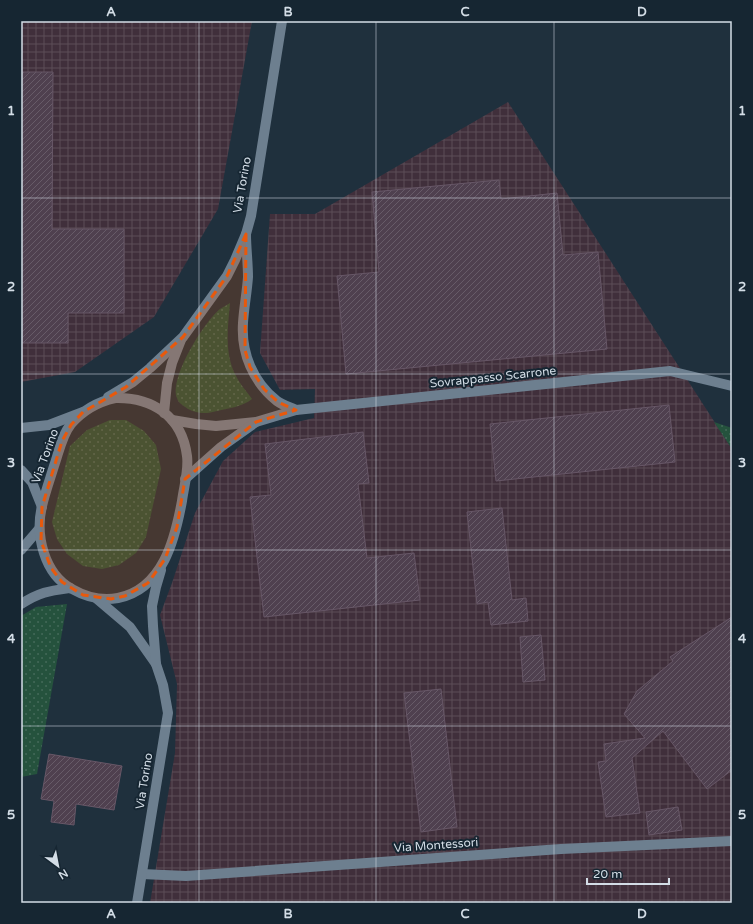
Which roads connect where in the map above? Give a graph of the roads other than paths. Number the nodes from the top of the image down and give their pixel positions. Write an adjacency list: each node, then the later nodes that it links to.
1 (282, 21): 2 (street, Via Torino)
2 (246, 234): 3 (street, Via Torino); 6 (street)
3 (183, 336): 5 (street); 8 (street)
4 (732, 386): 6 (street, Sovrappasso Scarrone)
5 (100, 402): 7 (street, Via Torino); 8 (street, Via Torino)
6 (296, 410): 9 (street, Sovrappasso Scarrone)
7 (83, 412): 10 (street); 13 (street, Via Torino)
8 (168, 416): 9 (street); 12 (street, Via Torino)
9 (256, 422): 12 (street)
10 (21, 428)
11 (21, 470): 13 (street)
12 (185, 479): 16 (street, Via Torino)
13 (42, 507): 14 (street, Via Torino)
14 (40, 528): 15 (street); 17 (street, Via Torino)
15 (21, 550)
16 (165, 559): 18 (street, Via Torino); 20 (street)
17 (70, 588): 18 (street, Via Torino); 19 (street)
18 (97, 599): 20 (street)
19 (21, 604)
20 (156, 664): 22 (street, Via Torino)
21 (732, 841): 22 (street, Via Montessori)
22 (142, 874): 23 (street, Via Torino)
23 (137, 903)

